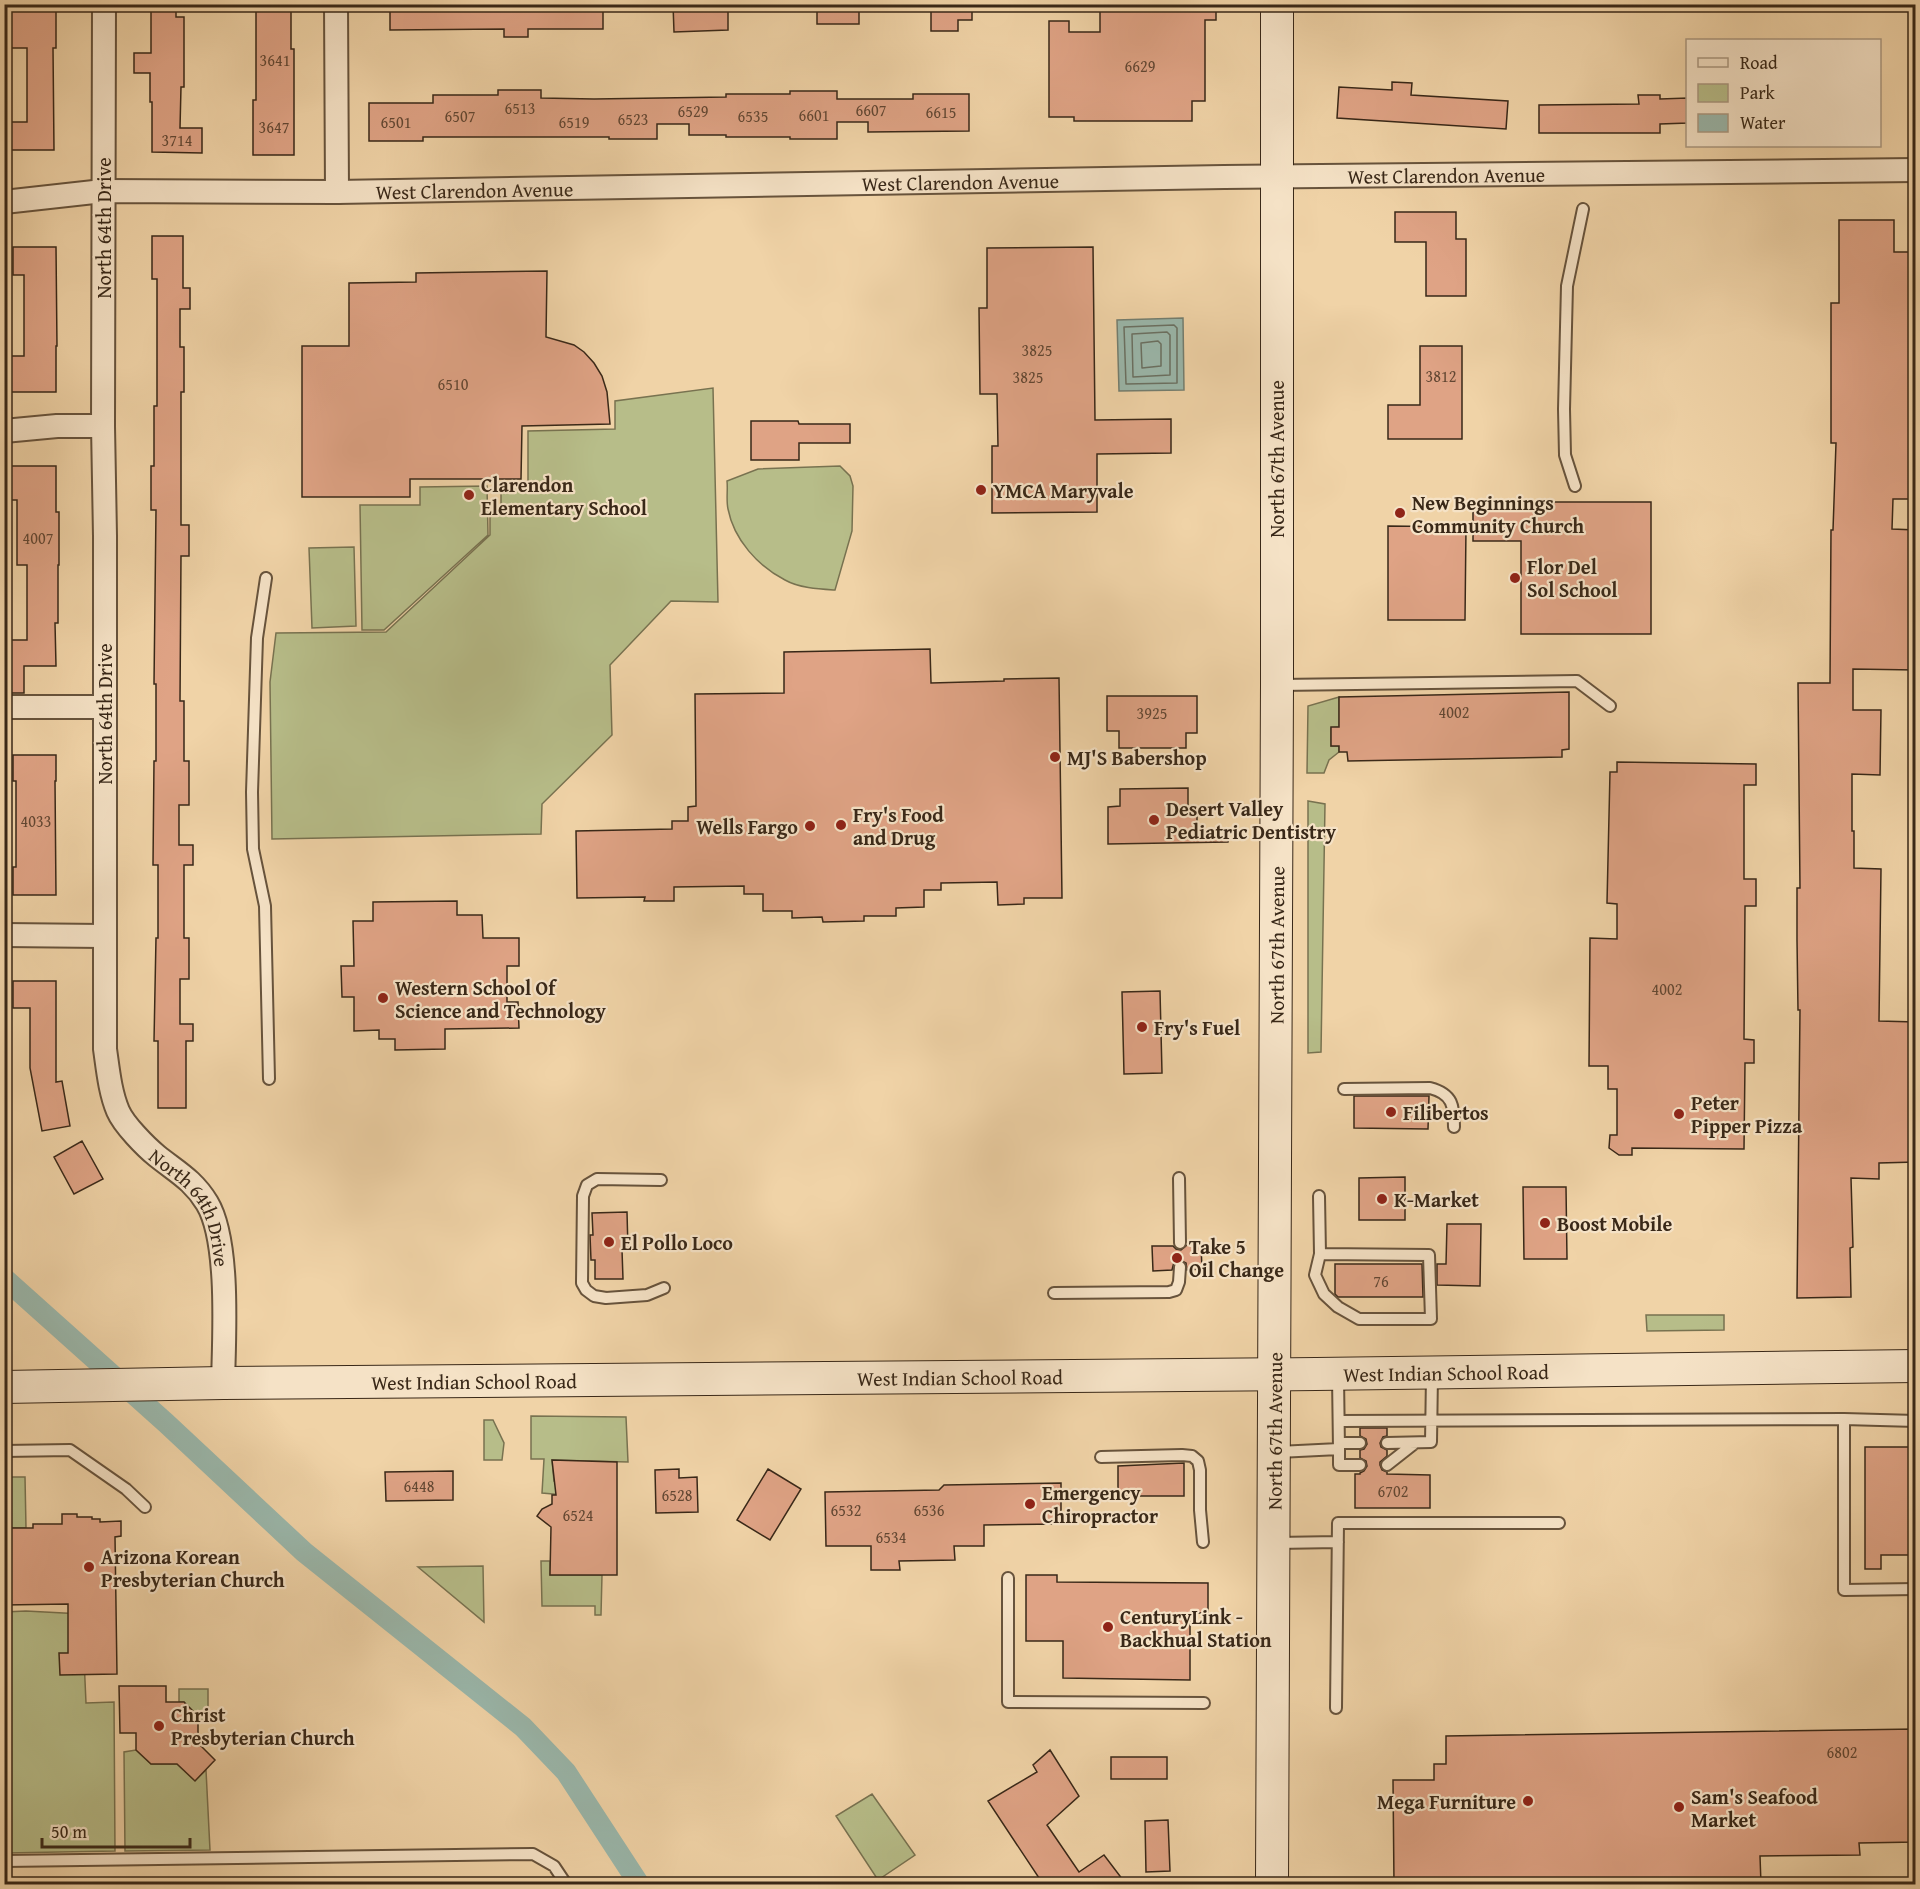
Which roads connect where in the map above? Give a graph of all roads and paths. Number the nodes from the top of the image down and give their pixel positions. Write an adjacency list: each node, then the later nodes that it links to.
1 (104, 4): 6 (street, North 64th Drive)
2 (336, 4): 7 (street)
3 (1277, 4): 5 (main road, North 67th Avenue)
4 (1916, 170): 5 (street, West Clarendon Avenue)
5 (1277, 176): 7 (street, West Clarendon Avenue); 14 (main road, North 67th Avenue)
6 (103, 191): 7 (street, West Clarendon Avenue); 8 (street, West Clarendon Avenue); 10 (street, North 64th Drive)
7 (337, 192)
8 (4, 202)
9 (1583, 209): 12 (lane)
10 (103, 426): 11 (street); 16 (street, North 64th Drive)
11 (4, 431)
12 (1575, 486)
13 (266, 578): 20 (lane)
14 (1277, 685): 15 (lane); 34 (main road, North 67th Avenue)
15 (1610, 706)
16 (104, 707): 17 (street); 19 (street, North 64th Drive)
17 (4, 708)
18 (4, 935): 19 (street)
19 (104, 936): 35 (street, North 64th Drive)
20 (269, 1079)
21 (1344, 1089): 22 (lane)
22 (1454, 1127)
23 (1179, 1178): 26 (lane)
24 (661, 1180): 29 (lane)
25 (1319, 1197): 27 (lane)
26 (1180, 1243)
27 (1320, 1254): 27 (lane)
28 (1180, 1267): 30 (lane)
29 (664, 1288)
30 (1054, 1293)
31 (1916, 1366): 32 (main road, West Indian School Road)
32 (1432, 1372): 33 (main road, West Indian School Road); 38 (lane)
33 (1338, 1373): 34 (main road, West Indian School Road); 39 (lane)
34 (1274, 1374): 35 (main road, West Indian School Road); 46 (main road, North 67th Avenue)
35 (223, 1383): 36 (main road, West Indian School Road)
36 (4, 1387)
37 (1844, 1419): 38 (lane); 40 (lane); 56 (lane)
38 (1431, 1420): 39 (lane); 41 (lane)
39 (1339, 1421): 44 (lane)
40 (1916, 1421)
41 (1415, 1442): 43 (lane); 49 (lane)
42 (1360, 1443): 44 (lane)
43 (1387, 1443)
44 (1339, 1446): 46 (lane); 48 (lane)
45 (4, 1451): 50 (lane)
46 (1274, 1452): 54 (main road, North 67th Avenue)
47 (1101, 1457): 52 (lane)
48 (1360, 1465)
49 (1387, 1465)
50 (145, 1507)
51 (1559, 1523): 53 (lane)
52 (1203, 1542)
53 (1338, 1542): 54 (lane); 58 (lane)
54 (1274, 1543): 61 (main road, North 67th Avenue)
55 (1008, 1578): 57 (lane)
56 (1916, 1589)
57 (1204, 1703)
58 (1336, 1708)
59 (4, 1861): 60 (lane)
60 (566, 1884)
61 (1272, 1884)

